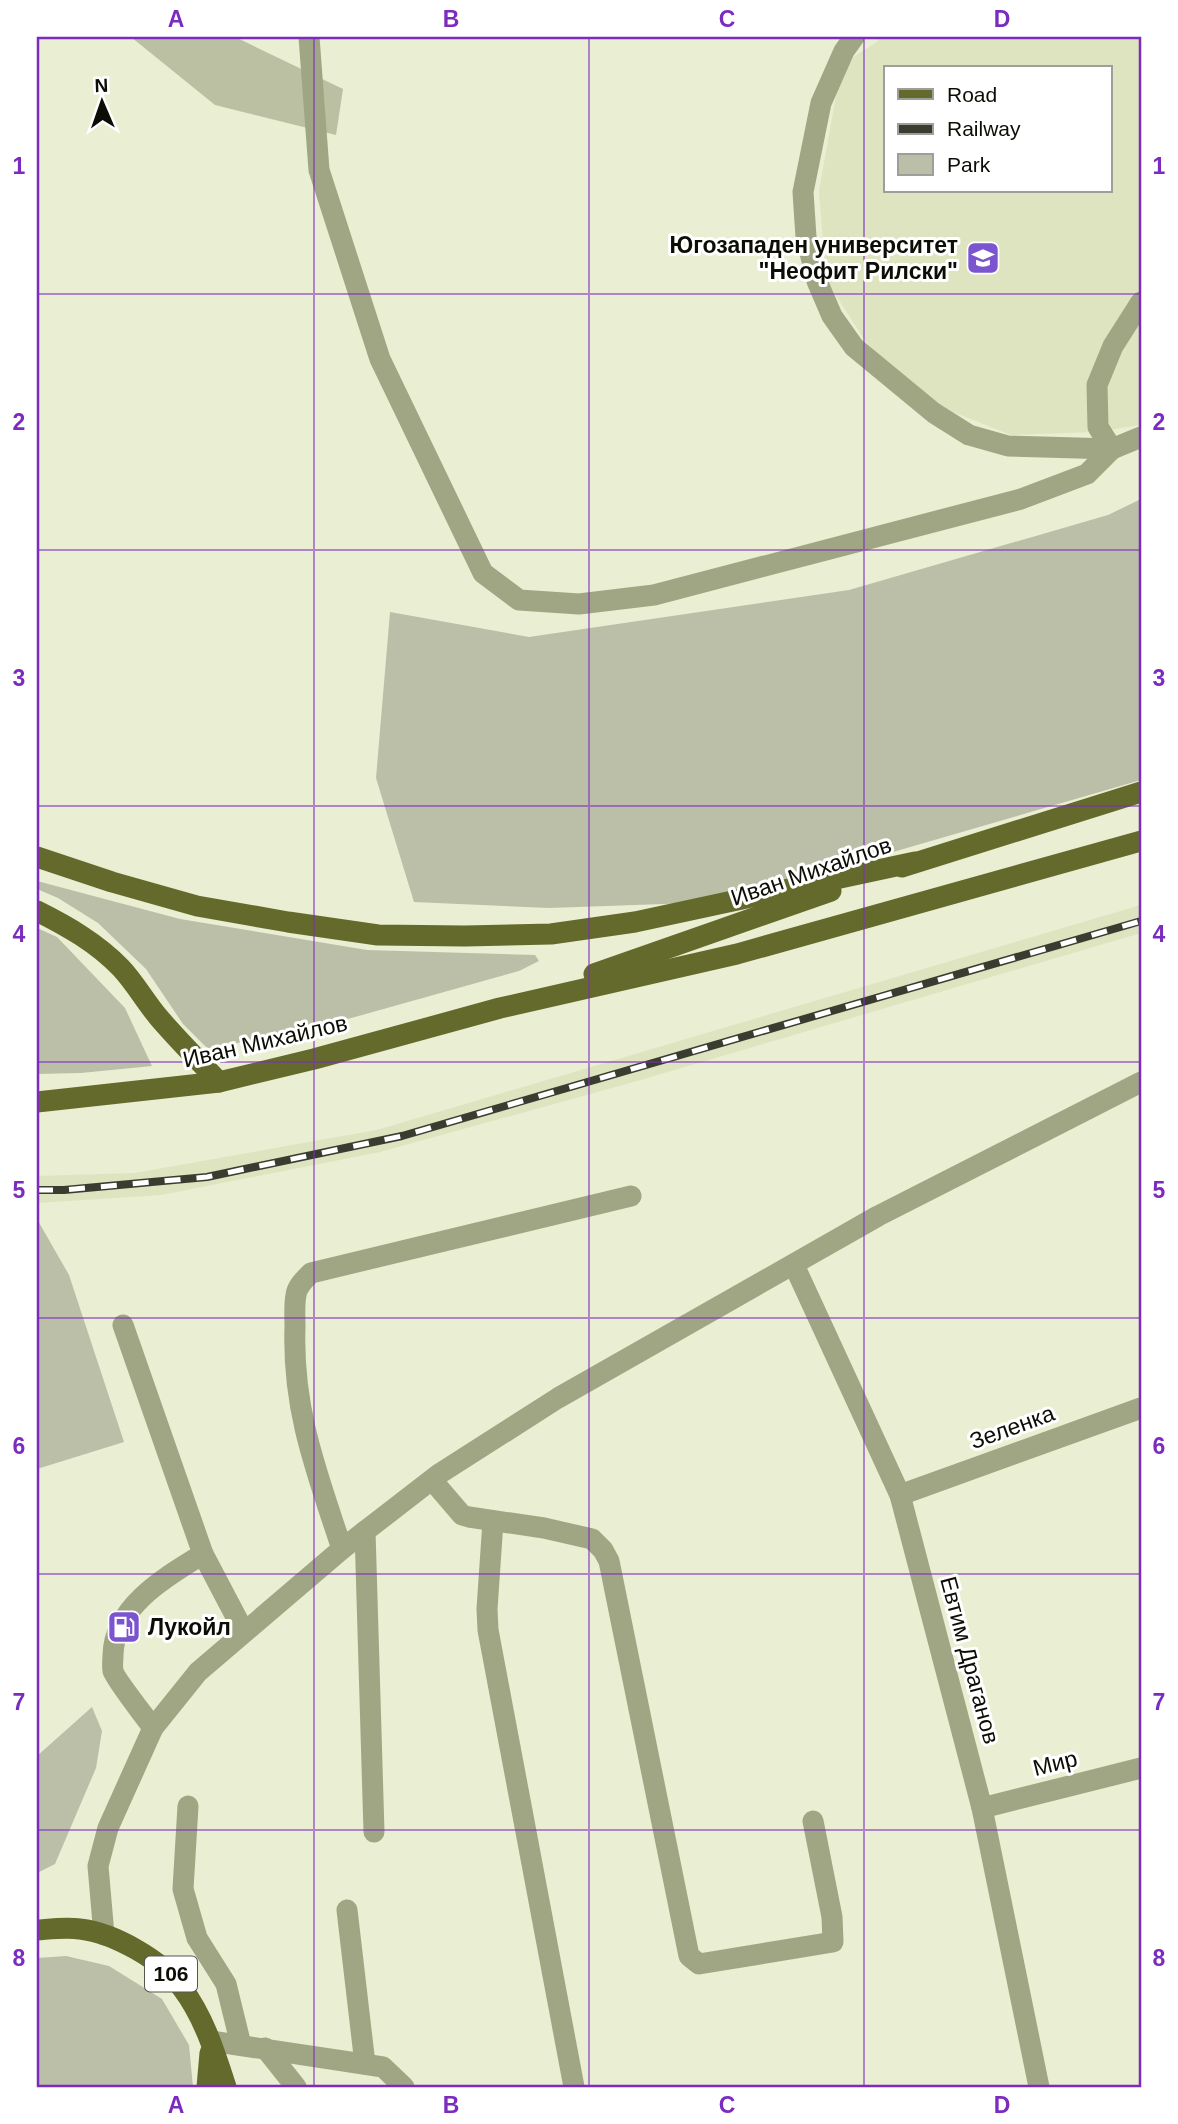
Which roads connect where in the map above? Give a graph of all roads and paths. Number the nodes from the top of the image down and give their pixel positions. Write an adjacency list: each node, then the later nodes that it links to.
1 (309, 37): 5 (street)
2 (854, 37): 5 (street)
3 (1141, 302): 5 (street)
4 (1141, 437): 5 (street)
5 (1112, 449)
6 (1141, 792): 9 (main road, Иван Михайлов)
7 (1141, 841): 11 (main road, Иван Михайлов)
8 (37, 857): 9 (main road)
9 (915, 862): 11 (main road, Иван Михайлов)
10 (37, 911): 12 (main road)
11 (500, 1007): 12 (main road, Иван Михайлов)
12 (219, 1082): 14 (main road, Иван Михайлов)
13 (1141, 1083): 16 (street)
14 (37, 1102)
15 (631, 1196): 23 (street)
16 (794, 1265): 19 (street); 20 (street, Евтим Драганов)
17 (123, 1325): 24 (street)
18 (1141, 1408): 20 (street, Зеленка)
19 (432, 1480): 21 (street); 22 (street)
20 (900, 1495): 29 (street, Евтим Драганов)
21 (493, 1521): 30 (street); 43 (street)
22 (365, 1531): 23 (street); 31 (street)
23 (342, 1549): 25 (street)
24 (203, 1554): 25 (street); 26 (street)
25 (244, 1632): 26 (street)
26 (153, 1728): 34 (street)
27 (1141, 1768): 29 (street, Мир)
28 (188, 1806): 36 (street)
29 (982, 1808): 44 (street, Евтим Драганов)
30 (813, 1821)
31 (374, 1832)
32 (347, 1910): 38 (street)
33 (37, 1930): 34 (main road, 106)
34 (104, 1935): 35 (main road, 106)
35 (211, 2040): 36 (street); 39 (main road); 40 (main road)
36 (240, 2045): 37 (street)
37 (265, 2048): 38 (street); 41 (street)
38 (365, 2064): 42 (street)
39 (207, 2087)
40 (226, 2087)
41 (296, 2087)
42 (404, 2087)
43 (575, 2087)
44 (1039, 2087)

